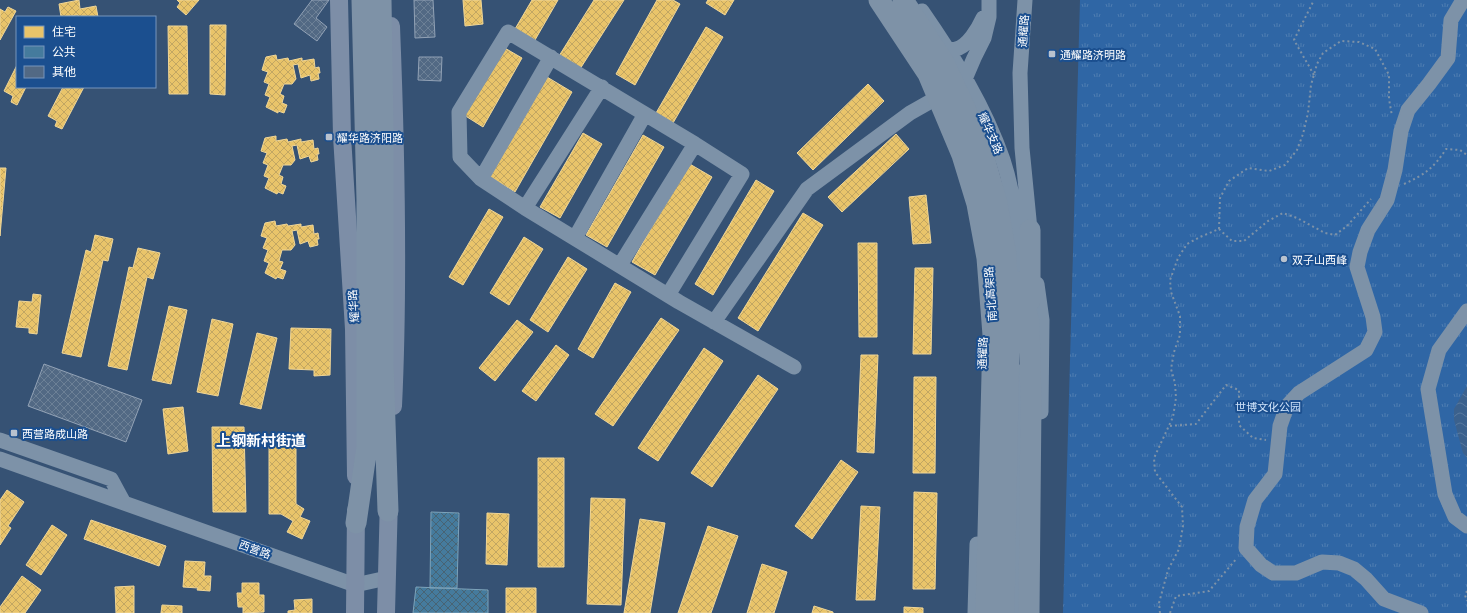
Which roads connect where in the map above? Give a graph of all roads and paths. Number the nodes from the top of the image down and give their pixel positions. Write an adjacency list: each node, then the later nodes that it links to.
1 (339, 0): 43 (main road, 耀华路)
2 (362, 0): 25 (highway)
3 (381, 0): 25 (highway)
4 (391, 0): 42 (main road)
5 (872, 0): 18 (street)
6 (879, 0): 53 (highway, 南北高架路)
7 (903, 0): 54 (highway, 南北高架路)
8 (915, 0): 13 (street, 耀华支路)
9 (988, 0): 13 (street); 16 (street)
10 (1025, 0): 28 (street, 通耀路)
11 (1314, 0): 15 (path)
12 (1463, 0): 20 (street)
13 (947, 49): 16 (street, 耀华支路)
14 (551, 58): 17 (street); 23 (street); 23 (street)
15 (1314, 75): 20 (path); 27 (path)
16 (965, 79): 31 (street, 耀华支路)
17 (602, 87): 19 (street); 26 (street)
18 (933, 100): 34 (street); 52 (street, 通耀路)
19 (645, 114): 21 (street); 29 (street)
20 (1403, 125): 24 (street)
21 (695, 144): 30 (street); 32 (street)
22 (1467, 155): 24 (path)
23 (481, 179): 26 (street)
24 (1390, 190): 27 (path); 39 (street)
25 (375, 196): 42 (highway); 43 (highway)
26 (525, 208): 29 (street)
27 (1218, 229): 37 (path)
28 (1030, 230): 35 (highway); 57 (street, 通耀路)
29 (575, 238): 30 (street)
30 (620, 266): 32 (street)
31 (1019, 282): 35 (highway); 55 (street)
32 (668, 295): 34 (street)
33 (1467, 311): 44 (street)
34 (714, 322): 36 (street)
35 (1030, 323): 56 (highway)
36 (794, 367)
37 (1170, 426): 39 (path); 58 (path)
38 (0, 440): 41 (street)
39 (1278, 442): 45 (street)
40 (0, 459): 41 (street, 西营路)
41 (124, 503): 47 (street, 西营路)
42 (388, 511): 46 (main road)
43 (356, 523): 47 (main road, 耀华路)
44 (1467, 526)
45 (1246, 548): 59 (path); 60 (street)
46 (387, 578): 47 (street); 51 (main road)
47 (355, 585): 50 (main road, 耀华路)
48 (1467, 591): 49 (path)
49 (1467, 601)
50 (355, 613)
51 (386, 613)
52 (975, 613)
53 (986, 613)
54 (1004, 613)
55 (1016, 613)
56 (1029, 613)
57 (1039, 613)
58 (1160, 613)
59 (1170, 613)
60 (1421, 613)

